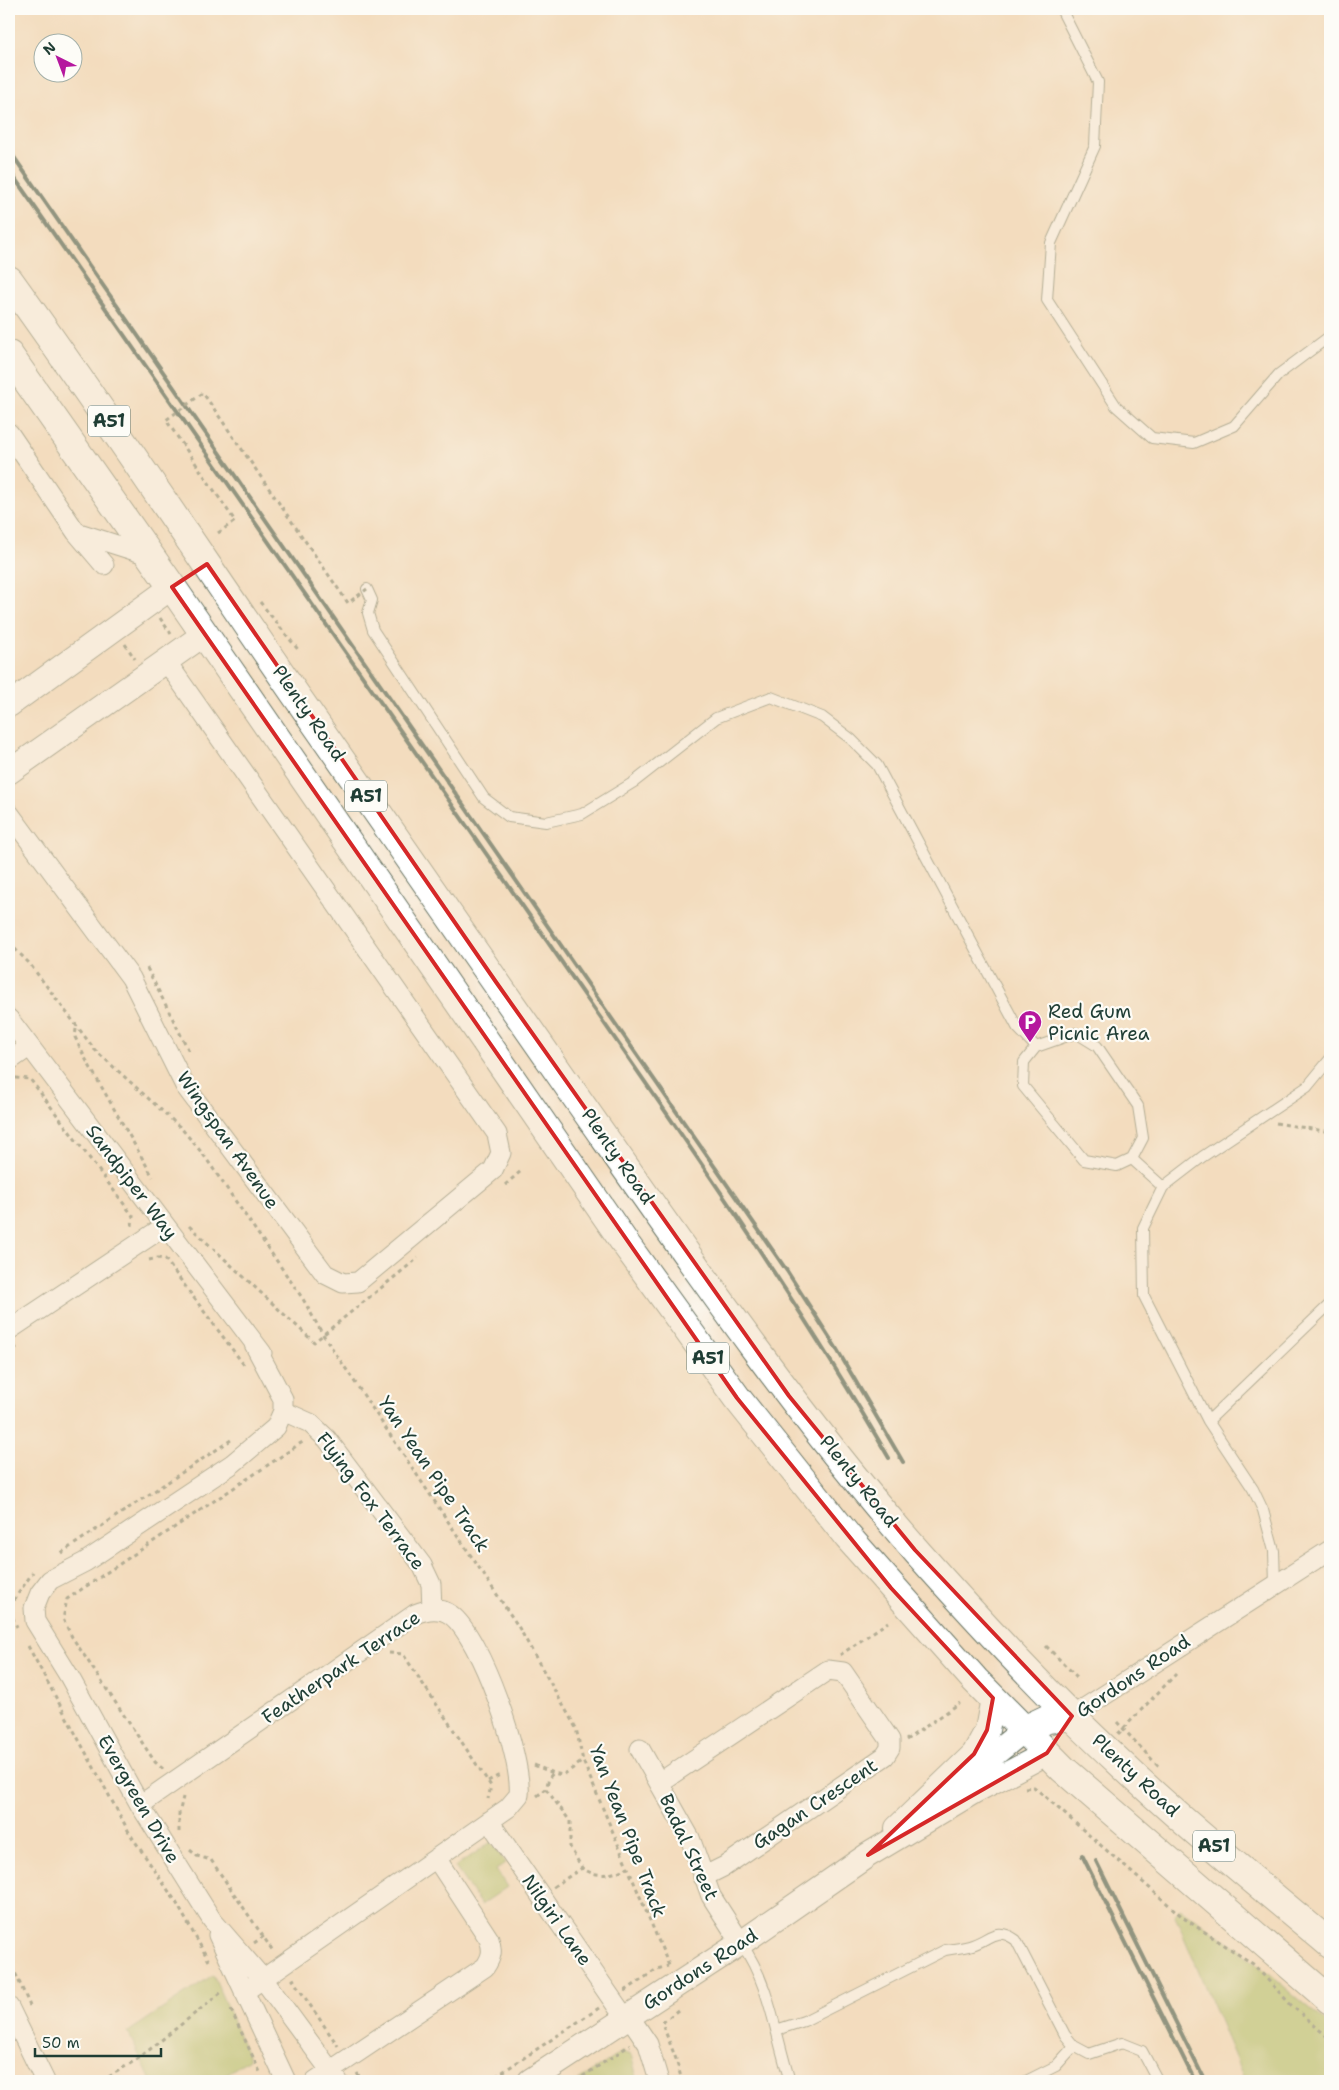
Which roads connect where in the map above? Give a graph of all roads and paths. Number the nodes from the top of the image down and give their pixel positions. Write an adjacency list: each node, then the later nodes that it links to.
1 (1061, 9): 3 (lane)
2 (9, 280): 9 (highway, Plenty Road / A51)
3 (1330, 336)
4 (9, 355): 8 (highway, A51)
5 (9, 433): 6 (street)
6 (76, 532): 8 (street); 10 (street)
7 (214, 536): 12 (path, bridge)
8 (148, 555): 11 (highway, A51)
9 (208, 564): 11 (highway); 13 (highway, Plenty Road / A51)
10 (104, 565)
11 (172, 587): 14 (street); 15 (highway, A51)
12 (367, 589): 27 (lane)
13 (247, 602): 15 (highway); 16 (path); 68 (highway, Plenty Road / A51)
14 (119, 626): 18 (path); 19 (street)
15 (203, 635): 17 (street); 66 (highway, A51)
16 (300, 652)
17 (166, 661): 18 (street); 21 (street, Wingspan Avenue)
18 (147, 675): 20 (street)
19 (9, 706)
20 (9, 772)
21 (9, 813)
22 (9, 943): 25 (path, Yan Yean Pipe Track)
23 (142, 960): 29 (path)
24 (9, 1019): 26 (street, Sandpiper Way)
25 (76, 1028): 35 (path); 44 (path, Yan Yean Pipe Track)
26 (29, 1047): 30 (street); 38 (street, Sandpiper Way)
27 (1036, 1047): 34 (lane); 34 (lane)
28 (1330, 1059): 32 (lane)
29 (193, 1060)
30 (9, 1061)
31 (9, 1083): 39 (path)
32 (1261, 1120): 33 (path); 36 (lane)
33 (1330, 1132)
34 (1132, 1159): 36 (lane)
35 (155, 1181)
36 (1163, 1188): 49 (lane)
37 (188, 1225): 44 (path)
38 (166, 1226): 43 (street); 48 (street, Sandpiper Way)
39 (132, 1227)
40 (144, 1263): 47 (path)
41 (1330, 1304): 49 (lane)
42 (344, 1319): 44 (path)
43 (9, 1330)
44 (322, 1333): 76 (path, Yan Yean Pipe Track)
45 (25, 1342): 46 (path)
46 (9, 1352)
47 (245, 1367)
48 (289, 1414): 50 (street, Flying Fox Terrace); 84 (street, Evergreen Drive)
49 (1208, 1421): 55 (lane)
50 (316, 1429): 57 (street, Flying Fox Terrace); 77 (path)
51 (237, 1436): 53 (path)
52 (1330, 1550): 55 (street, Gordons Road)
53 (58, 1554)
54 (37, 1569): 56 (path)
55 (1275, 1584): 68 (street, Gordons Road)
56 (9, 1608): 59 (path)
57 (432, 1609): 78 (street, Featherpark Terrace); 84 (street, Featherpark Terrace)
58 (888, 1622): 63 (path)
59 (22, 1635)
60 (26, 1643): 98 (path)
61 (1046, 1646): 65 (path)
62 (381, 1659): 85 (path)
63 (836, 1670): 73 (street, Gagan Crescent); 81 (street)
64 (1176, 1674): 70 (path)
65 (1078, 1678)
66 (993, 1698): 71 (highway, A51); 88 (street)
67 (960, 1703): 73 (path)
68 (1072, 1716): 71 (highway); 75 (highway, Gordons Road); 96 (highway, Plenty Road / A51)
69 (1116, 1722): 70 (path)
70 (1123, 1729): 72 (path); 79 (path)
71 (1024, 1730): 75 (highway, A51); 88 (street, Gordons Road)
72 (1116, 1736)
73 (890, 1748): 92 (street, Gagan Crescent)
74 (640, 1749): 81 (street, Badal Street)
75 (1047, 1753): 88 (street, Gordons Road); 107 (highway, A51)
76 (583, 1761): 80 (path); 91 (path, Yan Yean Pipe Track)
77 (171, 1763)
78 (516, 1768): 80 (path); 85 (street, Featherpark Terrace)
79 (1163, 1771)
80 (553, 1774): 90 (path)
81 (659, 1783): 92 (street, Badal Street)
82 (1034, 1787): 114 (path)
83 (190, 1792): 86 (path)
84 (140, 1805): 94 (street, Evergreen Drive)
85 (485, 1813): 89 (street, Featherpark Terrace); 93 (street, Nilgiri Lane)
86 (181, 1837)
87 (184, 1844): 99 (path)
88 (876, 1849): 95 (street, Gordons Road)
89 (436, 1858): 99 (street, Featherpark Terrace); 118 (street)
90 (582, 1868): 91 (path); 93 (path)
91 (627, 1868): 102 (path, Yan Yean Pipe Track)
92 (703, 1877): 95 (street, Badal Street)
93 (540, 1896): 110 (street, Nilgiri Lane)
94 (212, 1920): 101 (street, Evergreen Drive); 105 (street, Evergreen Drive)
95 (741, 1943): 102 (street, Gordons Road); 113 (lane)
96 (1330, 1944)
97 (281, 1945): 99 (path)
98 (209, 1962)
99 (283, 1965): 100 (path); 101 (street, Featherpark Terrace); 118 (path)
100 (301, 1974)
101 (263, 1980): 105 (street, Featherpark Terrace); 120 (street, Evergreen Drive)
102 (678, 1983): 110 (street, Gordons Road); 111 (path, Yan Yean Pipe Track)
103 (220, 1984): 104 (path)
104 (223, 1991): 106 (path); 122 (path)
105 (244, 1992): 123 (street, Evergreen Drive)
106 (227, 1999)
107 (1330, 2000)
108 (9, 2007): 121 (street)
109 (230, 2007): 119 (path)
110 (622, 2020): 115 (street, Nilgiri Lane); 115 (path); 126 (street, Gordons Road)
111 (662, 2023): 115 (path); 129 (path)
112 (568, 2029): 125 (path)
113 (776, 2030): 116 (lane); 130 (lane)
114 (1330, 2040)
115 (635, 2041): 117 (path); 127 (path); 128 (street, Nilgiri Lane)
116 (1074, 2046): 131 (lane); 132 (lane)
117 (630, 2051)
118 (347, 2059): 120 (street); 124 (path)
119 (261, 2073)
120 (328, 2078)
121 (45, 2081)
122 (104, 2081)
123 (286, 2081)
124 (362, 2081)
125 (489, 2081)
126 (530, 2081)
127 (576, 2081)
128 (659, 2081)
129 (682, 2081)
130 (790, 2081)
131 (1026, 2081)
132 (1158, 2081)

